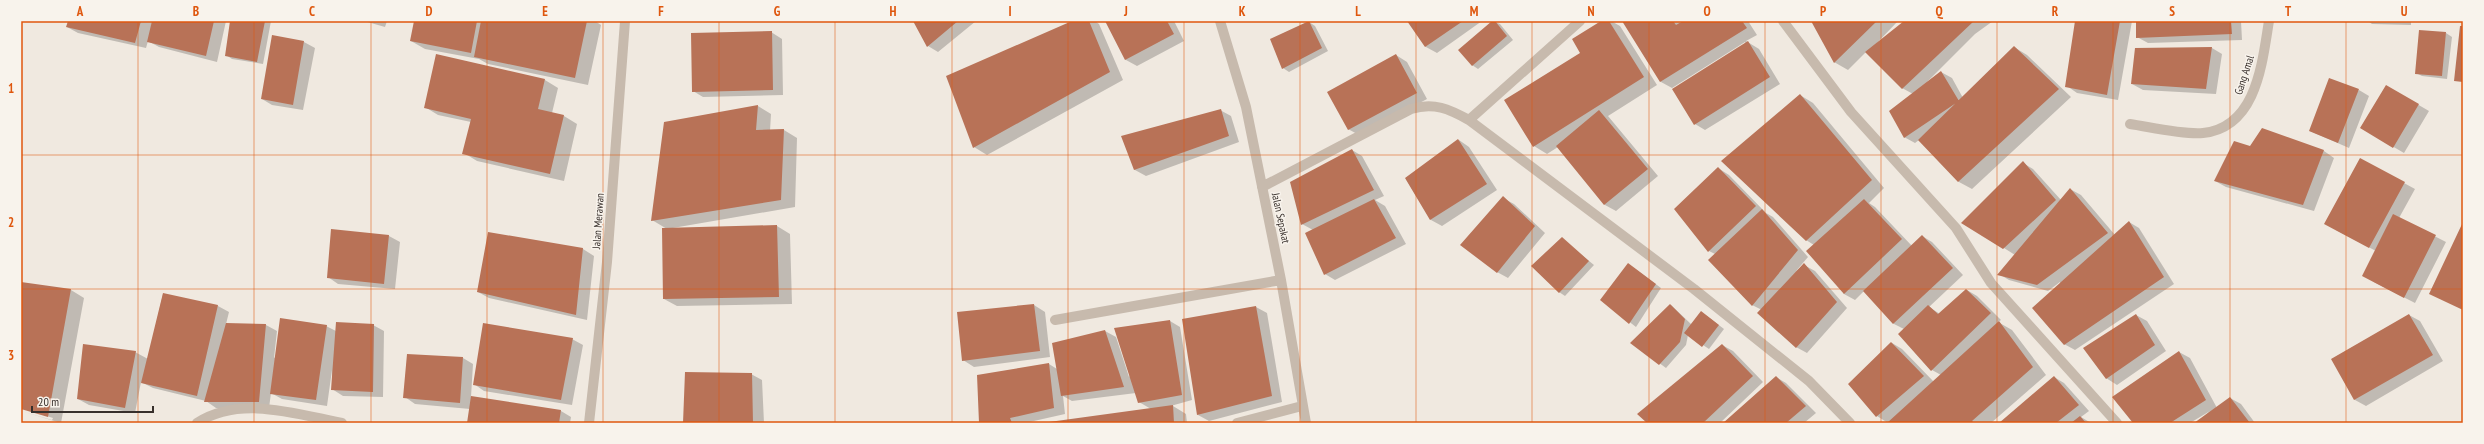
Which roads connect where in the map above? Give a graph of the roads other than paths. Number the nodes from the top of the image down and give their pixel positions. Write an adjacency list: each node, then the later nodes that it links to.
1 (625, 21): 14 (street, Jalan Merawan)
2 (1220, 21): 8 (street, Jalan Sepakat)
3 (1580, 21): 6 (street)
4 (1783, 21): 18 (street)
5 (2269, 21): 7 (street, Gang Amal)
6 (1469, 120): 8 (street); 17 (street)
7 (2130, 124)
8 (1262, 187): 9 (street, Jalan Sepakat)
9 (1281, 280): 10 (street); 11 (street, Jalan Sepakat)
10 (1055, 320)
11 (1302, 406): 15 (street); 16 (street, Jalan Sepakat)
12 (198, 423): 13 (street)
13 (342, 423)
14 (589, 423)
15 (1237, 423)
16 (1306, 423)
17 (1850, 423)
18 (2117, 423)

